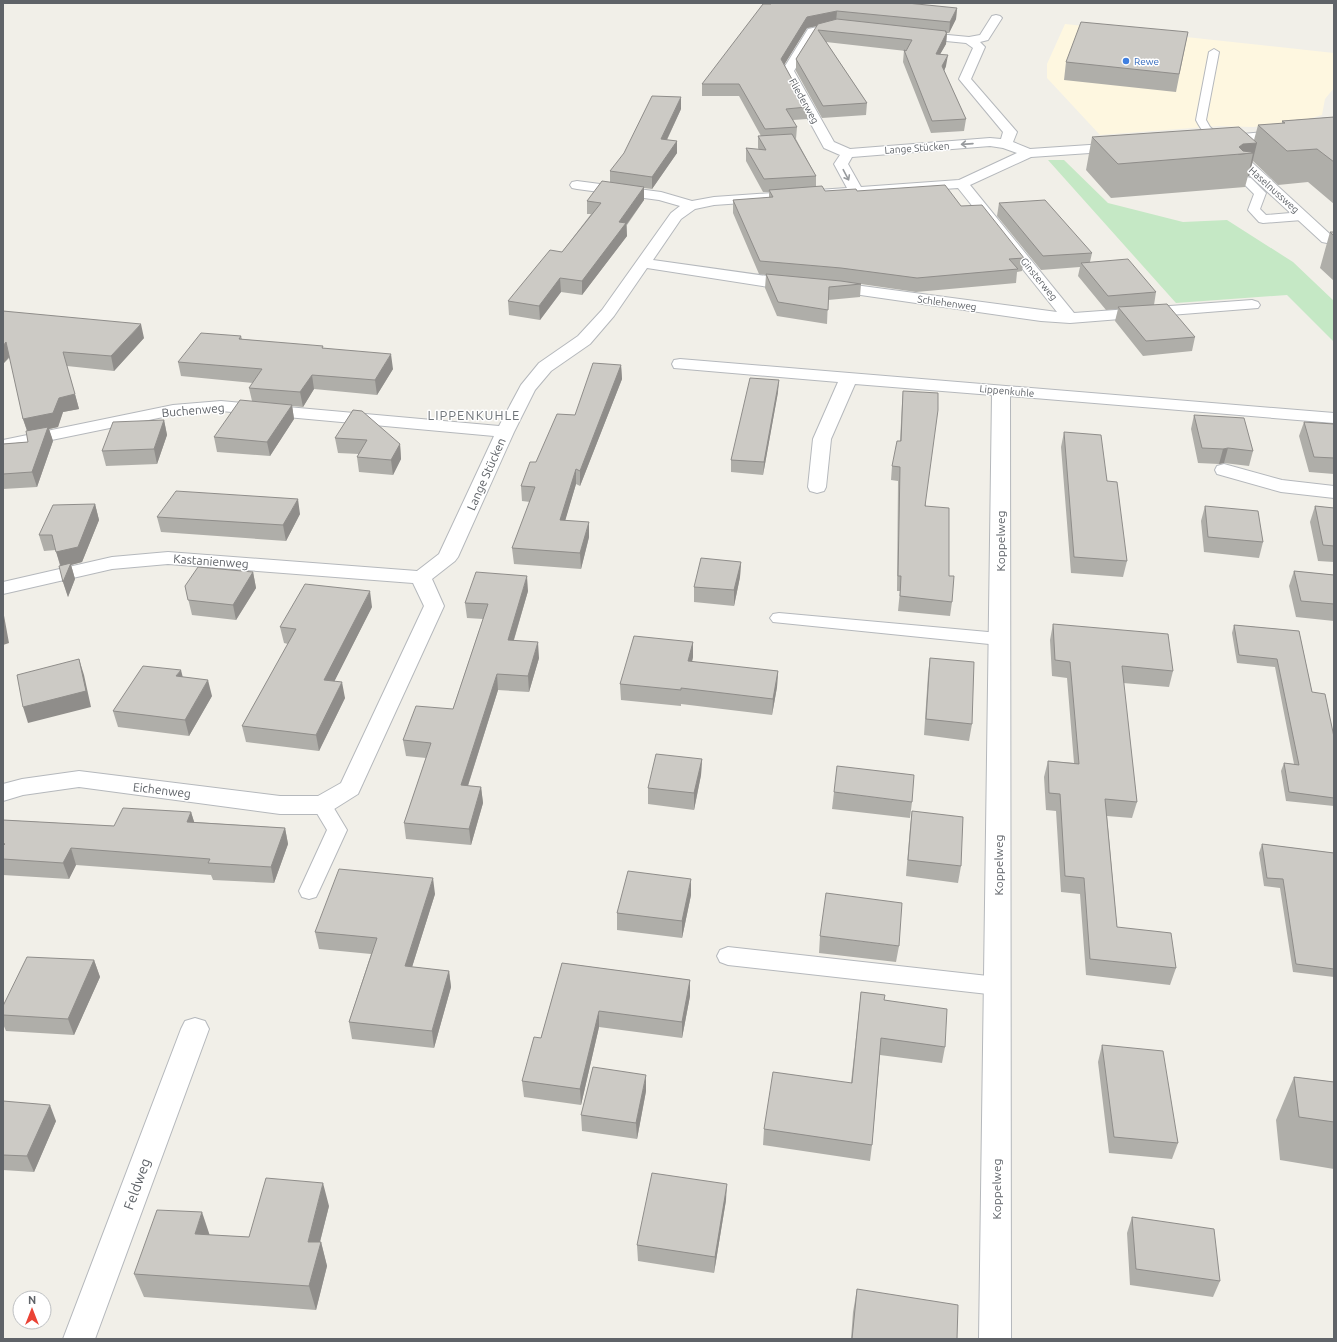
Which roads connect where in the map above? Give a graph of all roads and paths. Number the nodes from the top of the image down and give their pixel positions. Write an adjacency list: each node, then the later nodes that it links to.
1 (996, 18): 4 (street)
2 (852, 28): 13 (street, Fliederweg)
3 (906, 34): 4 (street)
4 (969, 40): 11 (street)
5 (1214, 52): 9 (lane)
6 (1334, 126): 7 (street)
7 (1306, 133): 8 (street); 9 (street)
8 (1334, 133)
9 (1220, 140): 10 (street); 20 (street, Haselnussweg)
10 (1205, 141)
11 (1006, 144): 13 (street, Lange Stücken, one-way to 13); 14 (street, Lange Stücken)
12 (1135, 146): 14 (street, Lange Stücken)
13 (848, 153): 18 (street, one-way to 18)
14 (1028, 153): 16 (street, Lange Stücken)
15 (1239, 181): 20 (lane)
16 (962, 184): 18 (street, Lange Stücken); 24 (street, Ginsterweg)
17 (577, 185): 19 (street)
18 (856, 191): 19 (street, Lange Stücken)
19 (691, 205): 22 (street, Lange Stücken)
20 (1302, 216): 21 (street, Haselnussweg)
21 (1331, 239)
22 (644, 263): 24 (street, Schlehenweg); 29 (street, Lange Stücken)
23 (1252, 305): 24 (street, Schlehenweg)
24 (1070, 318)
25 (680, 364): 26 (street, Lippenkuhle)
26 (849, 378): 27 (street, Lippenkuhle); 32 (street)
27 (1001, 391): 28 (street, Lippenkuhle); 37 (street, Koppelweg)
28 (1334, 418)
29 (505, 432): 30 (street, Buchenweg); 34 (street, Lange Stücken)
30 (3, 445)
31 (1224, 470): 33 (street)
32 (817, 487)
33 (1334, 492)
34 (421, 577): 35 (street, Kastanienweg); 39 (street)
35 (3, 588)
36 (779, 618): 37 (lane)
37 (999, 639): 42 (street, Koppelweg)
38 (3, 793): 39 (street, Eichenweg)
39 (322, 805): 40 (lane)
40 (309, 891)
41 (728, 956): 42 (lane)
42 (997, 986): 45 (street, Koppelweg)
43 (195, 1029): 44 (street, Feldweg)
44 (79, 1339)
45 (995, 1339)

